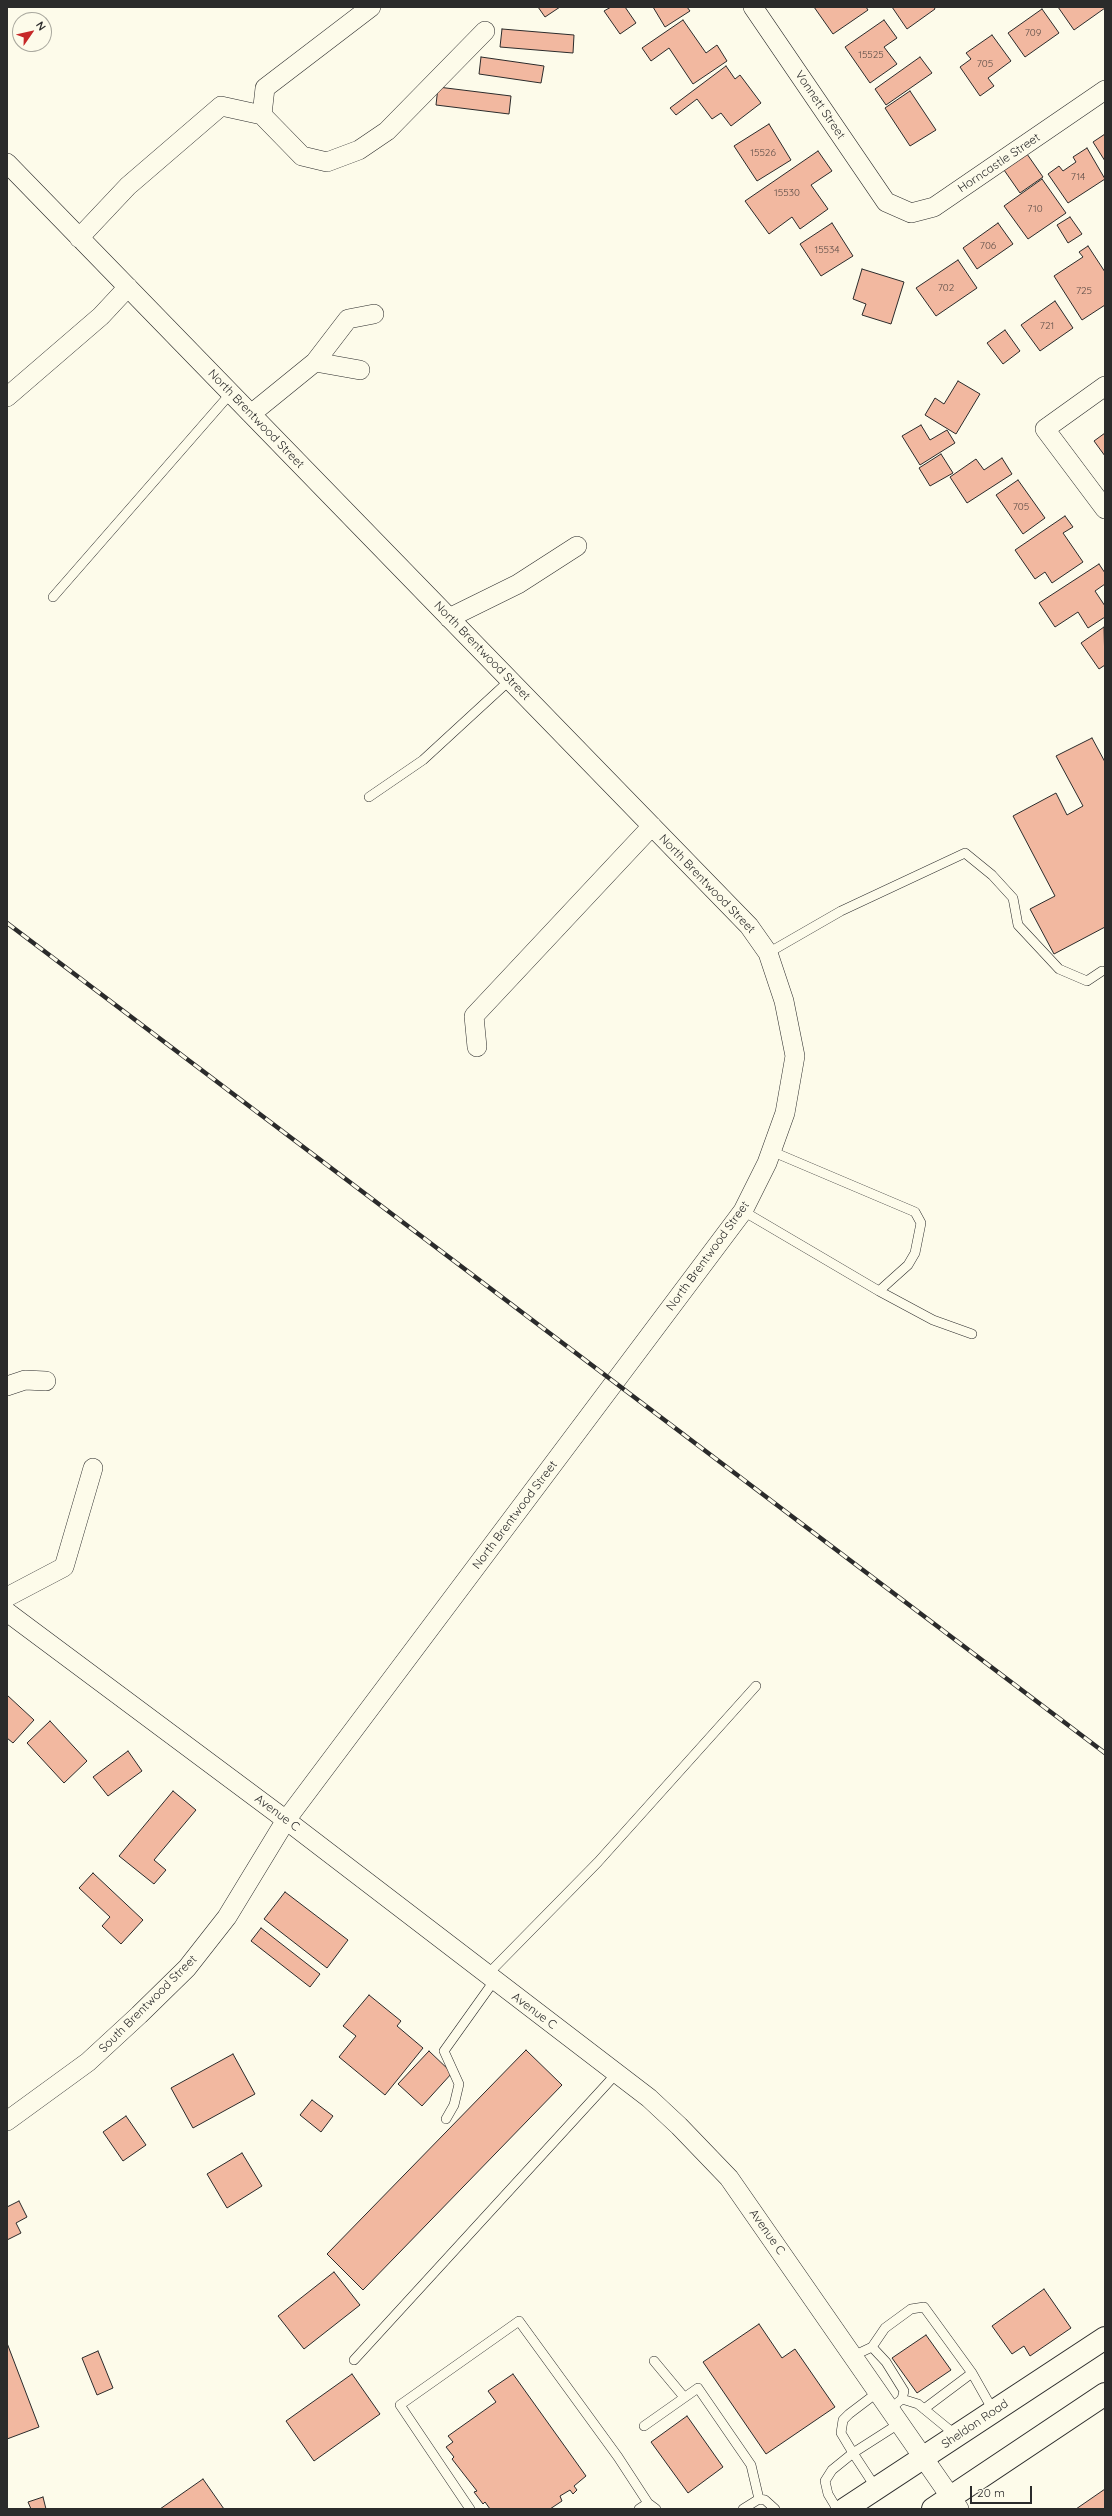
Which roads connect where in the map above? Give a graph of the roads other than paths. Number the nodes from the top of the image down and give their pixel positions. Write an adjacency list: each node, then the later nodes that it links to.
1 (371, 7): 5 (street)
2 (754, 7): 7 (street, Vonnett Street)
3 (485, 31): 5 (street)
4 (1105, 90): 7 (street, Horncastle Street)
5 (262, 115): 8 (street)
6 (11, 172): 8 (street, North Brentwood Street)
7 (886, 202)
8 (79, 238): 9 (street, North Brentwood Street)
9 (128, 287): 14 (street, North Brentwood Street); 15 (street)
10 (374, 314): 11 (street)
11 (315, 362): 12 (street); 16 (street)
12 (360, 370)
13 (1105, 386): 17 (street)
14 (230, 393): 16 (street, North Brentwood Street); 19 (lane)
15 (7, 397)
16 (250, 414): 20 (street, North Brentwood Street)
17 (1105, 509)
18 (577, 546): 20 (street)
19 (53, 597)
20 (449, 618): 21 (street, North Brentwood Street)
21 (510, 680): 22 (lane); 23 (street, North Brentwood Street)
22 (369, 797)
23 (652, 826): 24 (street, North Brentwood Street); 26 (street)
24 (768, 952): 25 (lane); 27 (street, North Brentwood Street)
25 (1102, 971)
26 (477, 1047)
27 (771, 1151): 28 (street, North Brentwood Street); 29 (lane)
28 (743, 1211): 29 (lane); 37 (street, North Brentwood Street)
29 (880, 1291): 30 (lane)
30 (972, 1334)
31 (46, 1382): 32 (street)
32 (7, 1386)
33 (93, 1468): 34 (street)
34 (7, 1597)
35 (7, 1612): 37 (street, Avenue C)
36 (756, 1686): 38 (lane)
37 (286, 1820): 38 (street, Avenue C); 41 (street, South Brentwood Street)
38 (491, 1978): 39 (street, Avenue C); 40 (lane)
39 (616, 2074): 44 (street, Avenue C); 45 (lane)
40 (446, 2119)
41 (7, 2121)
42 (1105, 2338): 53 (main road, Sheldon Road)
43 (872, 2347): 44 (lane); 47 (lane); 52 (lane)
44 (853, 2356): 48 (street, Avenue C)
45 (354, 2360)
46 (654, 2361): 50 (lane)
47 (972, 2373): 51 (lane); 53 (lane)
48 (878, 2392): 52 (street, Avenue C); 56 (lane)
49 (1105, 2394): 61 (main road)
50 (684, 2397): 54 (lane); 59 (lane)
51 (924, 2409): 52 (lane); 55 (lane)
52 (898, 2411): 56 (lane); 57 (street, Avenue C)
53 (994, 2412): 55 (main road, Sheldon Road)
54 (644, 2426)
55 (957, 2436): 57 (main road, Sheldon Road)
56 (854, 2453): 58 (lane); 67 (lane)
57 (924, 2458): 58 (main road, Sheldon Road); 61 (street, Avenue C)
58 (876, 2488): 68 (main road, Sheldon Road)
59 (759, 2499): 65 (lane); 66 (lane)
60 (648, 2503): 62 (lane); 63 (lane); 64 (lane)
61 (955, 2503): 69 (main road)
62 (470, 2509)
63 (639, 2509)
64 (656, 2509)
65 (743, 2509)
66 (775, 2509)
67 (837, 2509)
68 (845, 2509)
69 (933, 2509)

